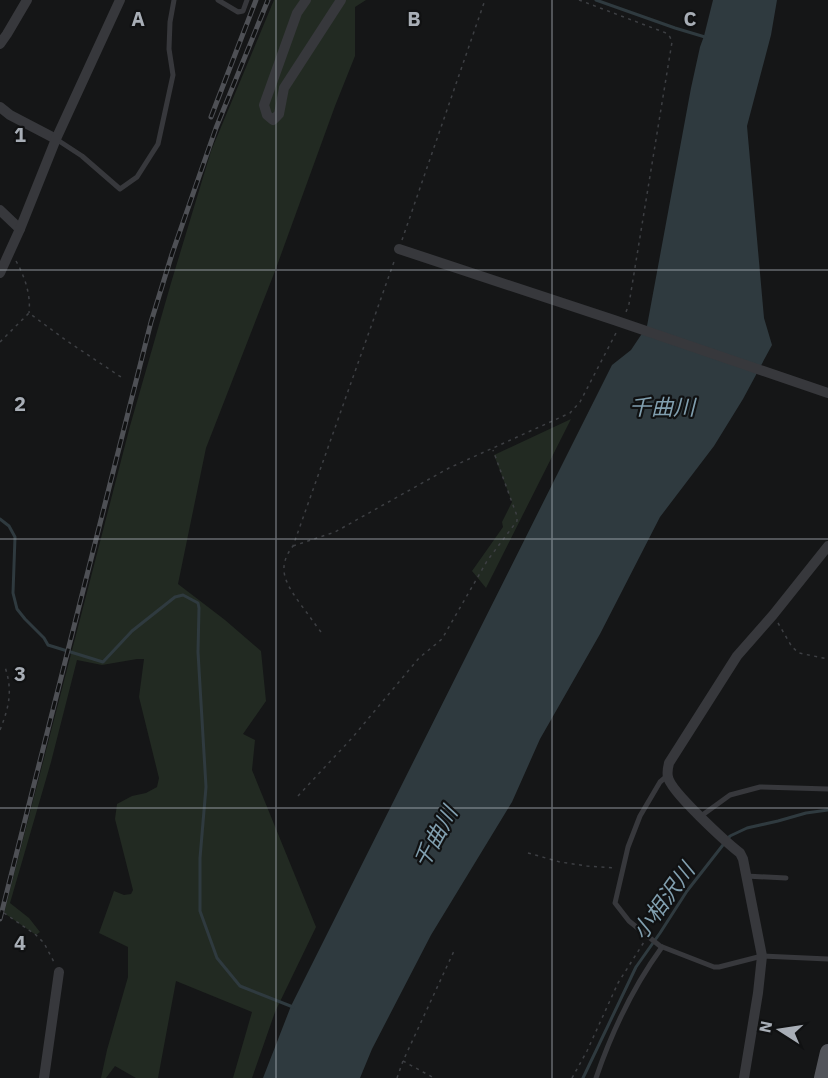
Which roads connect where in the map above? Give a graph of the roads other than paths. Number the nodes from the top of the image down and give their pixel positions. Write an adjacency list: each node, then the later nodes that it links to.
1 (27, 0): 8 (street)
2 (120, 0): 10 (street)
3 (174, 0): 10 (lane)
4 (218, 0): 5 (lane)
5 (247, 0)
6 (306, 0): 7 (street)
7 (341, 0)
8 (0, 44)
9 (0, 107): 10 (street)
10 (56, 139): 12 (street)
11 (0, 210): 12 (street)
12 (20, 229): 14 (street)
13 (399, 249): 15 (street)
14 (0, 273)
15 (828, 393)
16 (828, 546): 17 (street)
17 (667, 777): 19 (street); 22 (lane)
18 (828, 789): 19 (lane)
19 (701, 816): 20 (street)
20 (746, 876): 21 (lane); 23 (street)
21 (786, 878)
22 (661, 946): 23 (lane); 28 (lane)
23 (762, 956): 24 (lane); 29 (street)
24 (828, 959)
25 (59, 972): 27 (street)
26 (828, 1052): 30 (main road)
27 (44, 1078)
28 (596, 1078)
29 (744, 1078)
30 (822, 1078)

